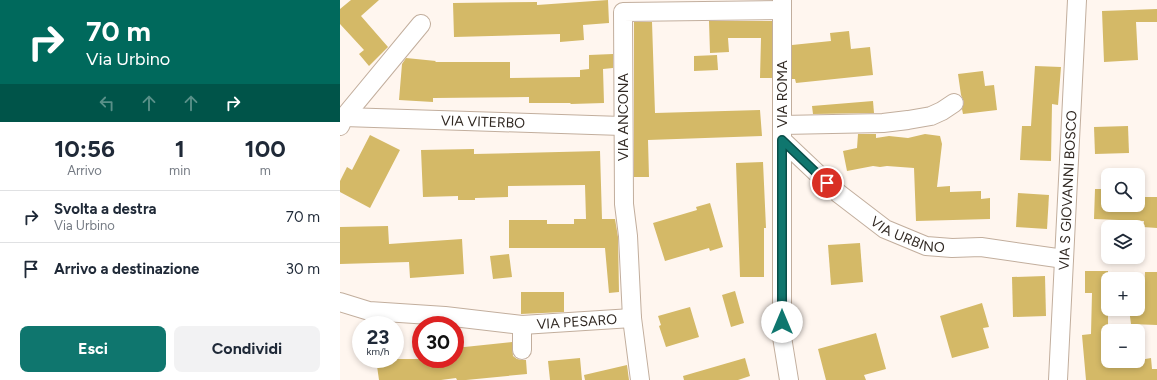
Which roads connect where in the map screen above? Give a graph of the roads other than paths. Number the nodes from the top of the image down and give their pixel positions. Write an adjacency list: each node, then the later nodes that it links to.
1 (1077, 0): 8 (street, VIA S GIOVANNI BOSCO)
2 (782, 5): 6 (street, VIA ANCONA); 7 (street, VIA ROMA)
3 (421, 24): 5 (street, VIA VITERBO)
4 (954, 103): 7 (street)
5 (342, 121): 6 (street, VIA VITERBO)
6 (622, 126): 11 (street, VIA ANCONA)
7 (782, 132): 8 (street, VIA URBINO); 16 (street, VIA ROMA)
8 (1064, 259): 17 (street, VIA S GIOVANNI BOSCO)
9 (340, 302): 10 (street, VIA PESARO)
10 (412, 317)
11 (632, 318): 13 (street, VIA PESARO); 15 (street, VIA ANCONA)
12 (464, 322): 13 (street, VIA PESARO)
13 (522, 325): 14 (street, VIA PESARO)
14 (522, 350)
15 (640, 380)
16 (789, 380)
17 (1058, 380)

